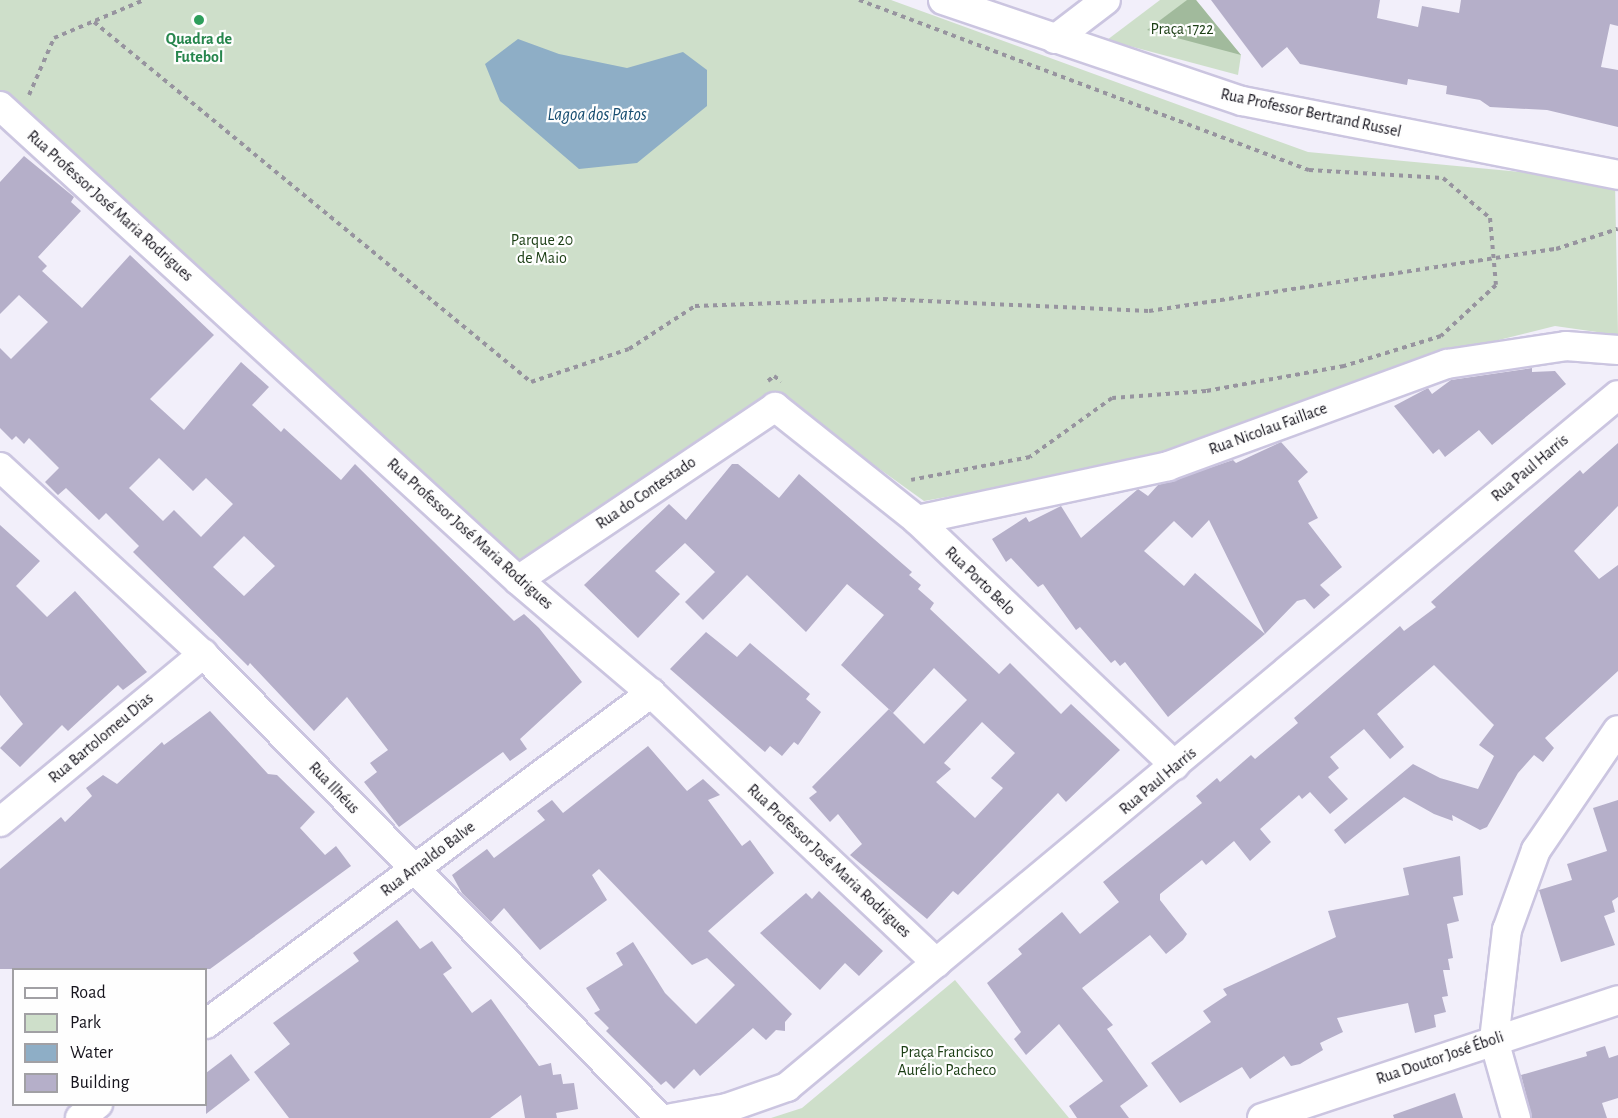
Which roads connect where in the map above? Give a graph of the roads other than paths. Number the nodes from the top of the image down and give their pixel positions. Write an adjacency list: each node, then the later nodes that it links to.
1 (943, 0): 3 (street, Rua Professor Bertrand Russel)
2 (1106, 0): 3 (street)
3 (1055, 39): 5 (street, Rua Professor Bertrand Russel)
4 (5, 118): 11 (street, Rua Professor José Maria Rodrigues)
5 (1618, 175)
6 (1618, 351): 10 (street, Rua Nicolau Faillace)
7 (774, 391): 10 (street, Rua Porto Belo); 11 (street, Rua do Contestado)
8 (1618, 395): 15 (street, Rua Paul Harris)
9 (0, 467): 12 (street, Rua Ilhéus)
10 (916, 520): 15 (street, Rua Porto Belo)
11 (518, 580): 13 (street, Rua Professor José Maria Rodrigues)
12 (203, 654): 16 (street, Rua Bartolomeu Dias); 17 (street, Rua Ilhéus)
13 (651, 693): 17 (street, Rua Arnaldo Balve); 18 (street, Rua Professor José Maria Rodrigues)
14 (1618, 730): 21 (street)
15 (1175, 766): 18 (street, Rua Paul Harris)
16 (0, 822)
17 (414, 869): 20 (street, Rua Arnaldo Balve); 24 (street, Rua Ilhéus)
18 (937, 963): 25 (street, Rua Paul Harris)
19 (1618, 999): 21 (street, Rua Doutor José Éboli)
20 (207, 1023)
21 (1494, 1040): 26 (street, Rua Doutor José Éboli); 27 (street)
22 (95, 1106): 23 (street)
23 (80, 1118)
24 (660, 1118)
25 (672, 1118)
26 (1262, 1118)
27 (1516, 1118)

